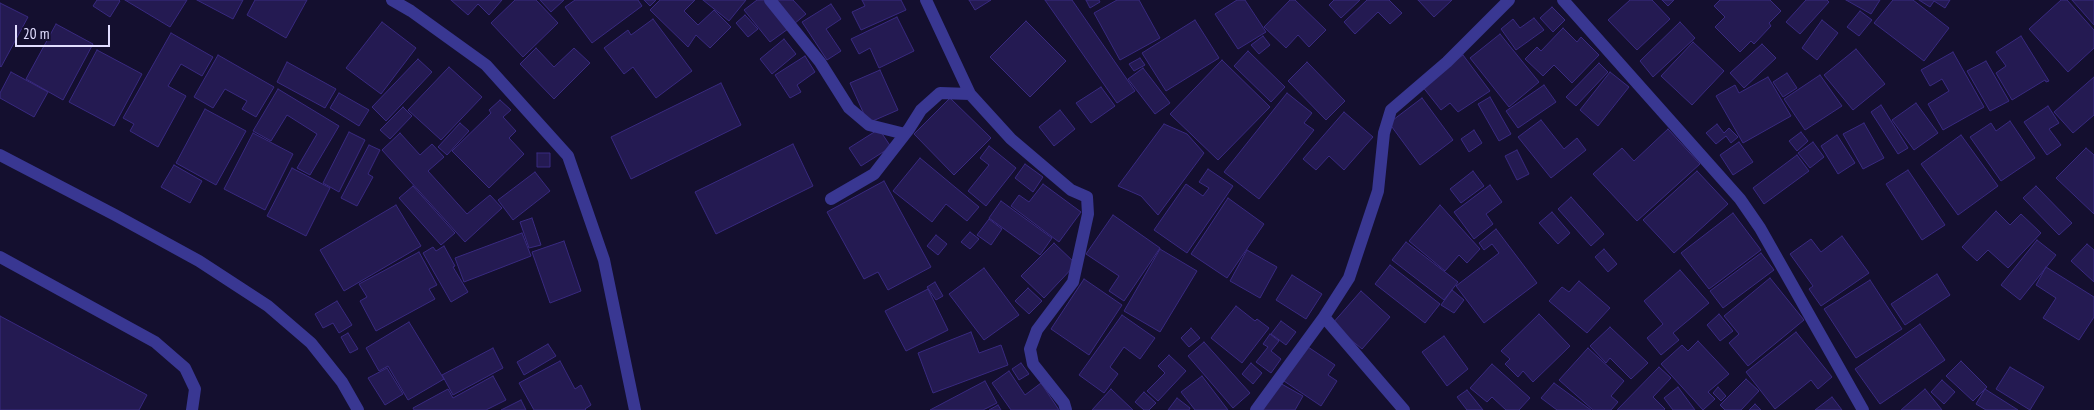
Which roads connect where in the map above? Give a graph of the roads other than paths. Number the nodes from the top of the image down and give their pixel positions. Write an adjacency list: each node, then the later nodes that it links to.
1 (392, 0): 14 (street)
2 (770, 0): 7 (street)
3 (926, 0): 6 (street)
4 (1509, 0): 11 (street)
5 (1564, 0): 18 (street)
6 (970, 94): 7 (street); 15 (street)
7 (905, 134): 9 (street)
8 (0, 156): 13 (street)
9 (831, 200)
10 (0, 256): 12 (street)
11 (1324, 317): 16 (street); 17 (street)
12 (192, 410)
13 (358, 410)
14 (635, 410)
15 (1066, 410)
16 (1256, 410)
17 (1404, 410)
18 (1863, 410)

